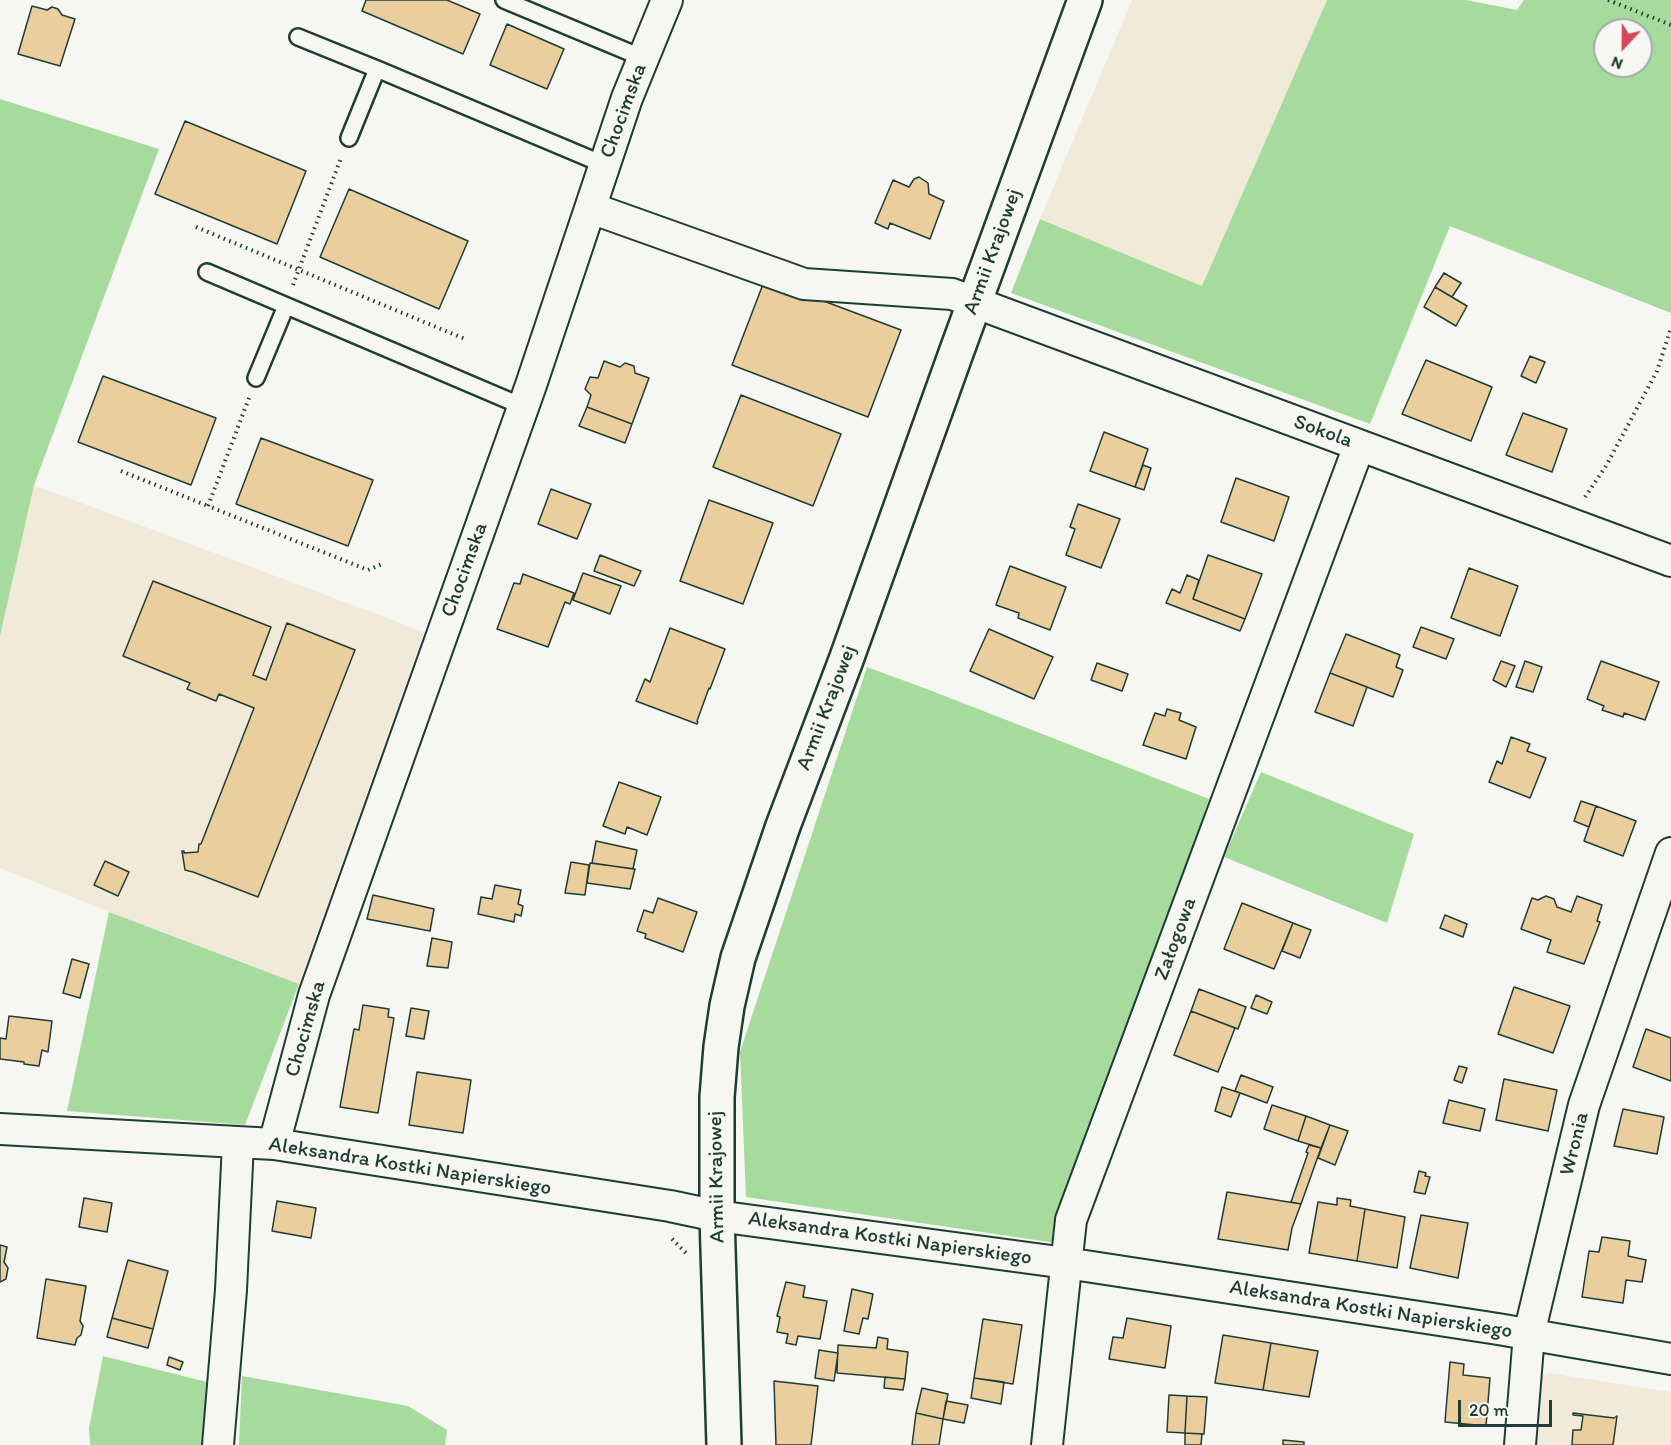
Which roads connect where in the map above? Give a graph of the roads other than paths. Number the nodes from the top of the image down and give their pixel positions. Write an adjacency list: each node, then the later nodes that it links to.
1 (504, 0): 5 (lane)
2 (667, 0): 5 (street, Chocimska)
3 (1085, 0): 11 (street, Armii Krajowej)
4 (298, 37): 6 (lane)
5 (643, 58): 8 (street, Chocimska)
6 (377, 69): 7 (lane); 8 (lane)
7 (349, 138)
8 (605, 165): 9 (street, Chocimska)
9 (591, 208): 11 (street, Sokola); 14 (street, Chocimska)
10 (207, 272): 12 (lane)
11 (974, 303): 15 (street, Sokola); 21 (street, Armii Krajowej)
12 (285, 306): 13 (lane); 14 (lane)
13 (256, 378)
14 (524, 406): 20 (street, Chocimska)
15 (1359, 446): 16 (street, Sokola); 22 (street, Załogowa)
16 (1671, 561)
17 (1671, 853): 23 (street, Wronia)
18 (0, 1129): 19 (street, Aleksandra Kostki Napierskiego)
19 (238, 1143): 20 (street, Aleksandra Kostki Napierskiego); 25 (street)
20 (274, 1144): 21 (street, Aleksandra Kostki Napierskiego)
21 (717, 1216): 22 (street, Aleksandra Kostki Napierskiego); 26 (street, Armii Krajowej)
22 (1066, 1263): 23 (street, Aleksandra Kostki Napierskiego); 27 (street, Załogowa)
23 (1529, 1334): 24 (street, Aleksandra Kostki Napierskiego); 28 (street, Wronia)
24 (1671, 1359)
25 (218, 1445)
26 (724, 1445)
27 (1047, 1445)
28 (1520, 1445)

